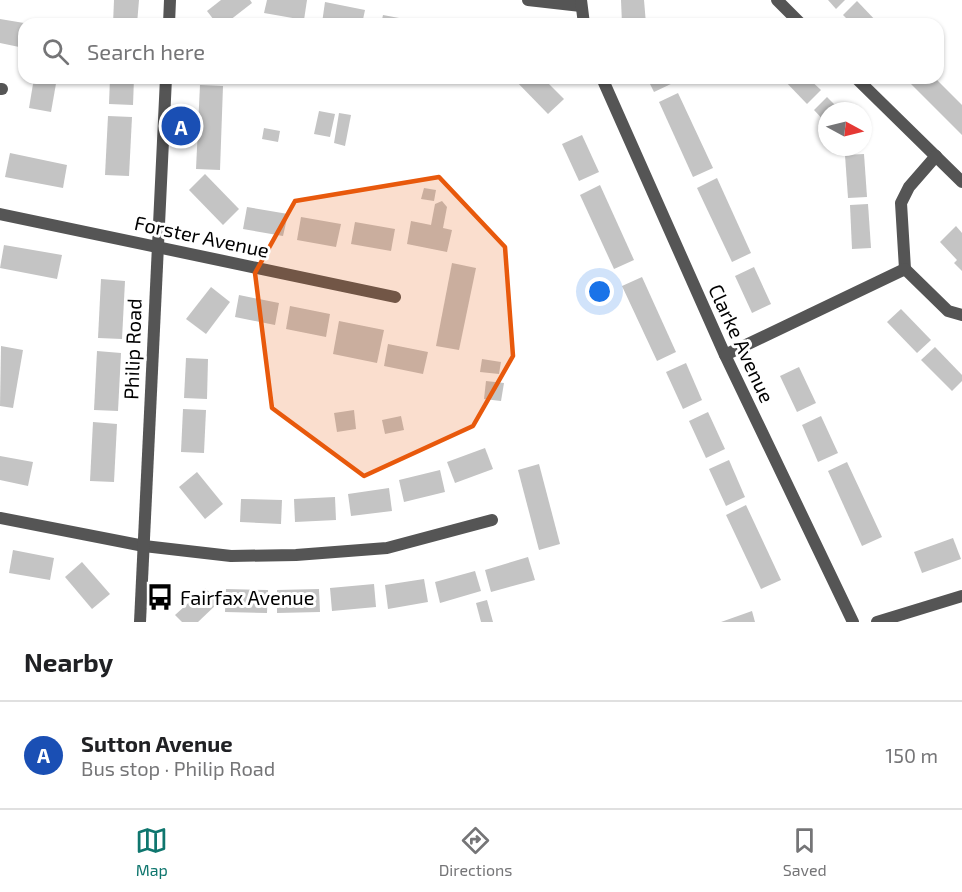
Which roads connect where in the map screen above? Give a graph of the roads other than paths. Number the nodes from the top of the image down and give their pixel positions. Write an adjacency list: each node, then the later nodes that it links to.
1 (170, 0): 5 (street)
2 (528, 0): 4 (street)
3 (777, 0): 7 (street)
4 (581, 3): 6 (street)
5 (169, 18)
6 (583, 18)
7 (795, 18)
8 (166, 84): 14 (street, Philip Road)
9 (605, 84): 18 (street, Clarke Avenue)
10 (862, 84): 11 (street)
11 (936, 156): 12 (street); 15 (street)
12 (962, 182)
13 (0, 214): 14 (street, Forster Avenue)
14 (156, 246): 16 (street, Forster Avenue); 21 (street, Philip Road)
15 (905, 269): 17 (street); 18 (street)
16 (395, 297)
17 (962, 315)
18 (725, 355): 24 (street, Clarke Avenue)
19 (0, 518): 21 (street)
20 (492, 520): 21 (street)
21 (144, 546): 23 (street, Philip Road)
22 (962, 596): 25 (street)
23 (140, 622)
24 (854, 622)
25 (877, 622)

